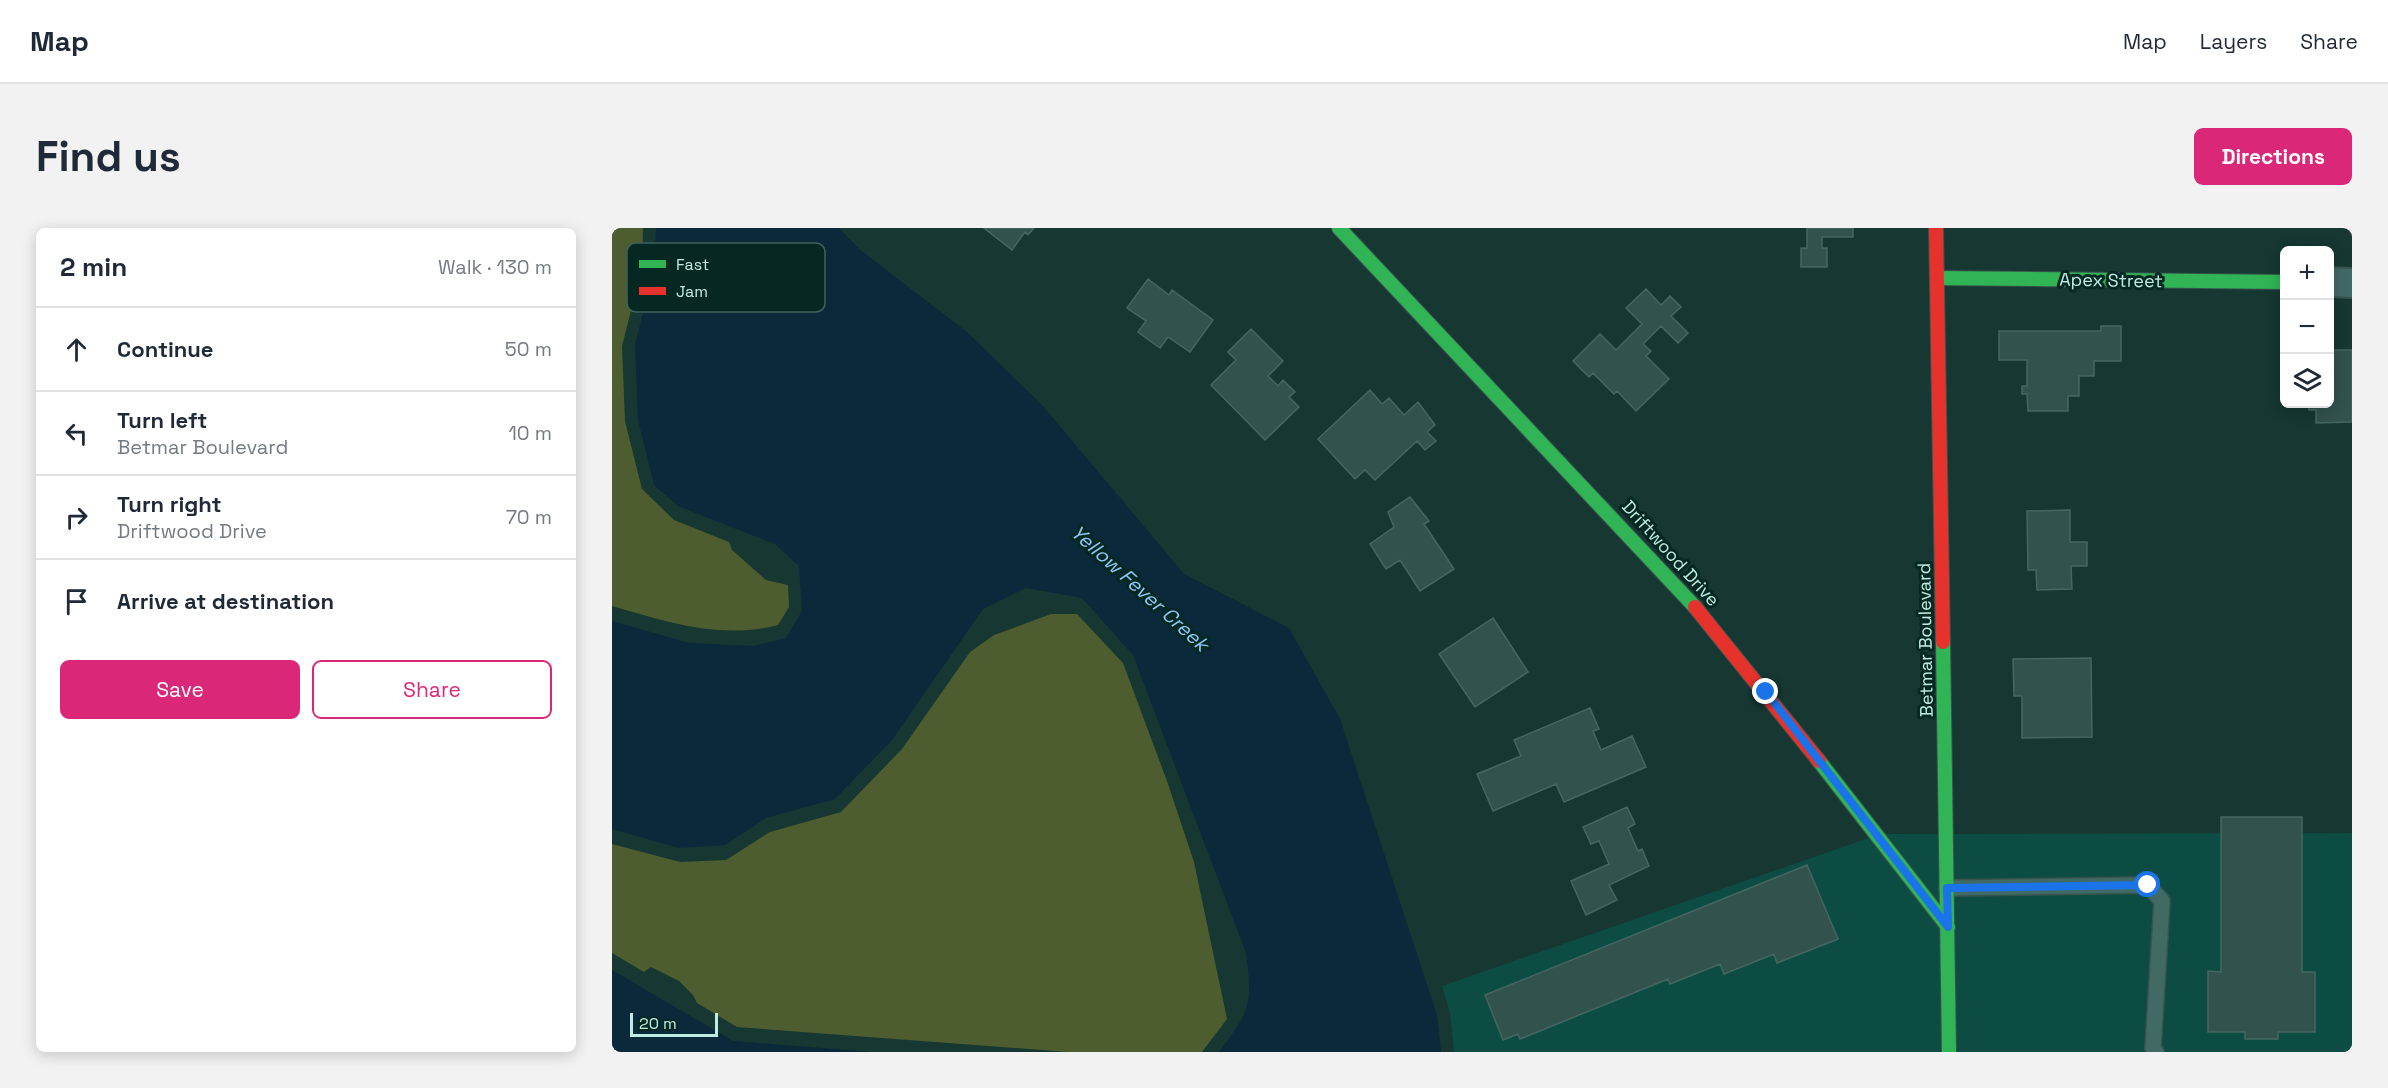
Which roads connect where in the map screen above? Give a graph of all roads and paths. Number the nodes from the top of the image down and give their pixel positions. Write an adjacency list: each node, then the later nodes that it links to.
1 (1338, 228): 8 (street, Driftwood Drive)
2 (1936, 228): 3 (street, Betmar Boulevard)
3 (1937, 278): 4 (street, Apex Street); 7 (street, Betmar Boulevard)
4 (2280, 282)
5 (2334, 282): 6 (street)
6 (2352, 283)
7 (1947, 888): 8 (street, Betmar Boulevard); 10 (lane)
8 (1948, 927): 9 (street, Betmar Boulevard)
9 (1949, 1052)
10 (2156, 1052)

